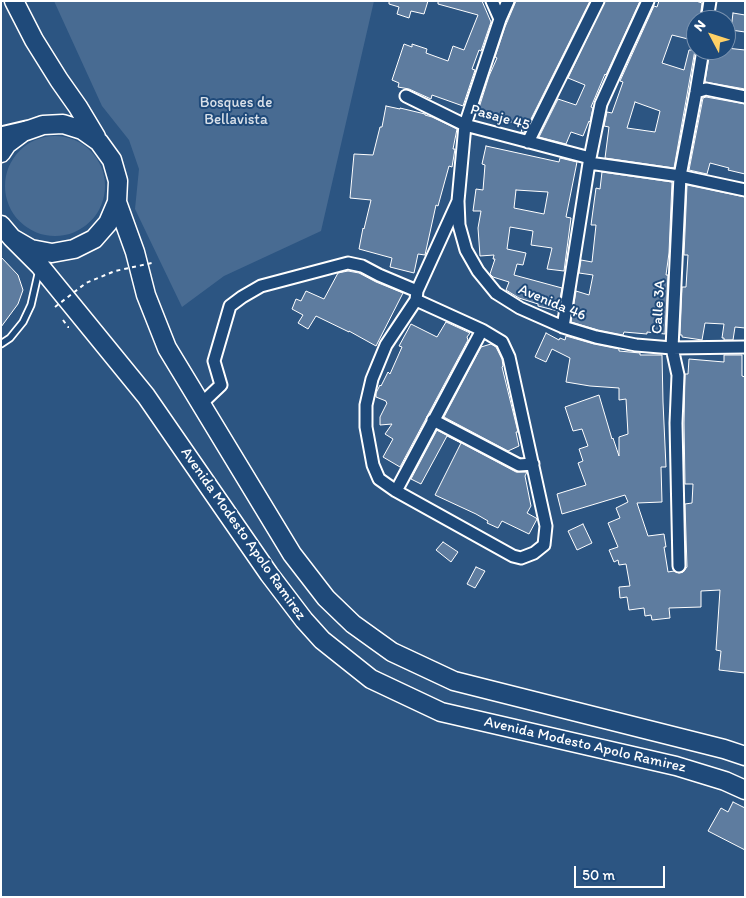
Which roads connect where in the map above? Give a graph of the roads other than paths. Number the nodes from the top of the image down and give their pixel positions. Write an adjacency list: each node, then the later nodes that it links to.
1 (14, 1): 14 (main road)
2 (492, 1): 6 (street)
3 (508, 1): 6 (street, Avenida 46)
4 (598, 1): 15 (street)
5 (648, 1): 17 (street)
6 (500, 19): 12 (street, Avenida 46)
7 (701, 60): 8 (street, Calle 3A)
8 (696, 92): 10 (street); 18 (street, Calle 3A)
9 (406, 96): 12 (street, Pasaje 45)
10 (745, 97)
11 (42, 125): 13 (street); 14 (main road); 16 (main road)
12 (465, 125): 15 (street, Pasaje 45); 20 (street, Avenida 46)
13 (1, 133)
14 (99, 142): 21 (main road)
15 (528, 142): 17 (street, Pasaje 45)
16 (1, 153)
17 (590, 161): 18 (street, Pasaje 45); 25 (street)
18 (680, 176): 19 (street, Pasaje 45); 29 (street, Calle 3A)
19 (745, 190)
20 (458, 201): 24 (street); 25 (street, Avenida 46)
21 (117, 202): 22 (main road); 30 (main road, Avenida Modesto Apolo Ramirez)
22 (5, 231): 23 (main road, Avenida Modesto Apolo Ramirez)
23 (40, 266): 27 (lane); 36 (main road, Avenida Modesto Apolo Ramirez)
24 (416, 296): 26 (street); 30 (street); 33 (street)
25 (563, 327): 29 (street, Avenida 46)
26 (482, 330): 31 (street); 32 (street)
27 (1, 344)
28 (745, 346): 29 (street, Avenida 46)
29 (672, 348): 34 (street, Calle 3A)
30 (201, 404): 35 (main road, Avenida Modesto Apolo Ramirez)
31 (433, 420): 32 (street); 33 (street)
32 (533, 464): 33 (street)
33 (396, 490)
34 (679, 566)
35 (745, 756)
36 (745, 790)

